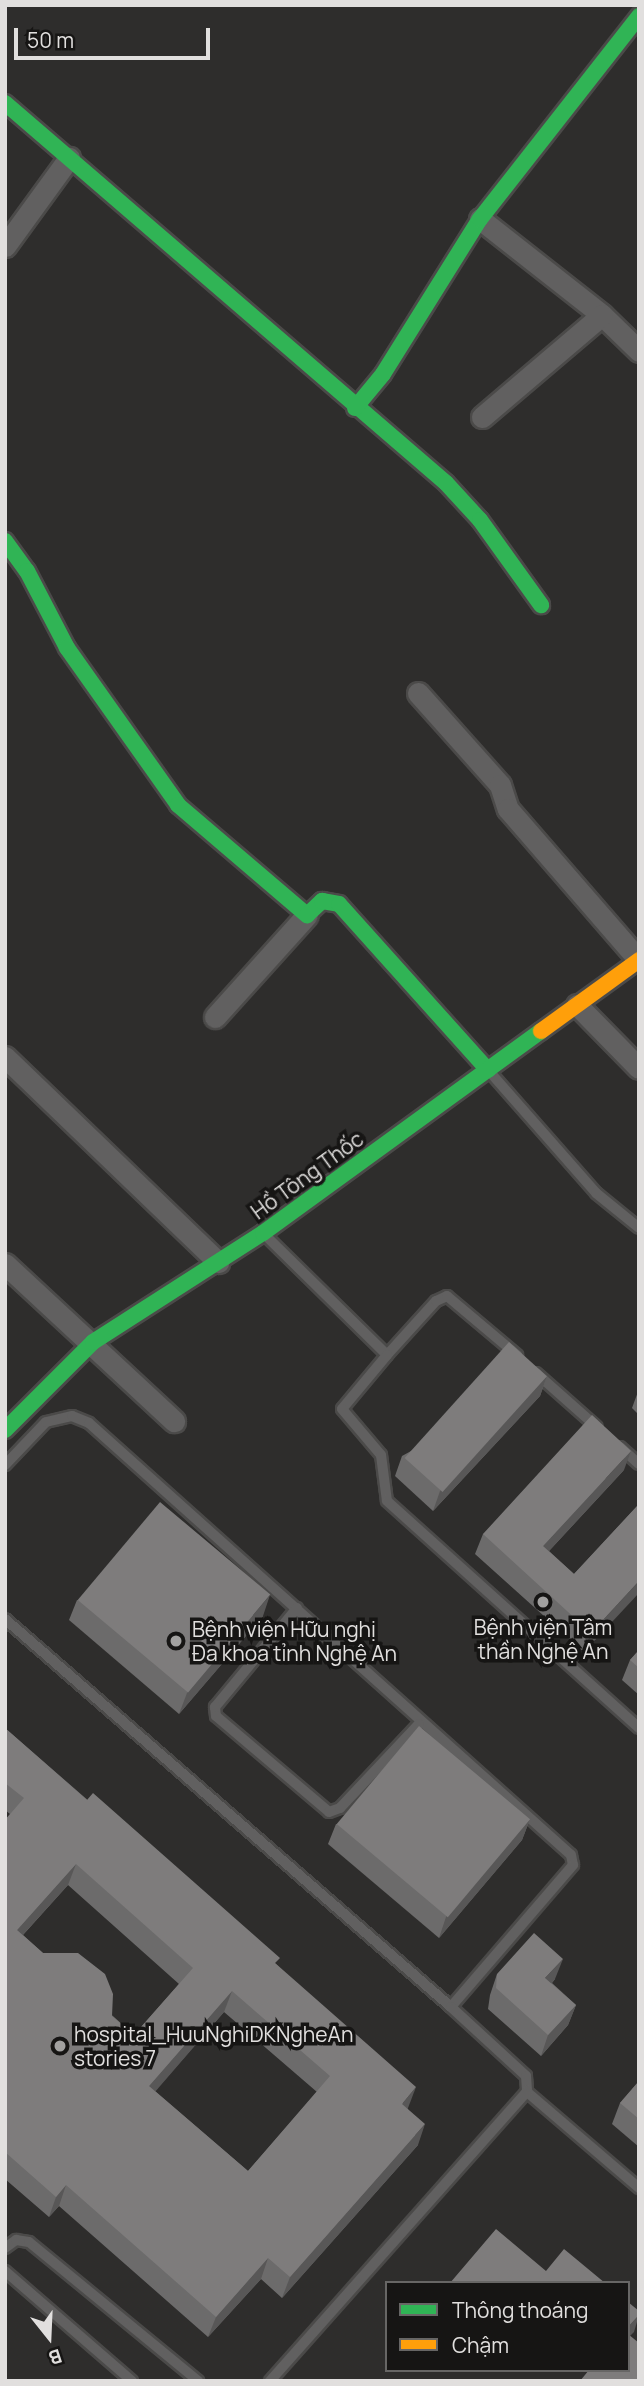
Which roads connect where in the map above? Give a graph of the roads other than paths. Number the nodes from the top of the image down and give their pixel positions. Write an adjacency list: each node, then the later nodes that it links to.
1 (639, 16): 4 (street)
2 (5, 103): 3 (street)
3 (69, 158): 5 (street); 8 (street)
4 (480, 219): 6 (street); 8 (street)
5 (5, 246)
6 (602, 315): 7 (street); 9 (street)
7 (639, 351)
8 (355, 408): 11 (street)
9 (482, 417)
10 (5, 541): 13 (street)
11 (541, 605)
12 (418, 693): 14 (street)
13 (307, 915): 16 (street); 19 (street)
14 (639, 960): 15 (street, Hồ Tông Thốc)
15 (577, 1005): 18 (street); 19 (street, Hồ Tông Thốc)
16 (215, 1017)
17 (5, 1057): 22 (street)
18 (639, 1068)
19 (488, 1070): 20 (lane); 21 (street, Hồ Tông Thốc)
20 (639, 1228)
21 (263, 1233): 22 (street, Hồ Tông Thốc); 25 (lane)
22 (218, 1262): 24 (street, Hồ Tông Thốc)
23 (5, 1265): 24 (street)
24 (93, 1342): 26 (street); 27 (street, Hồ Tông Thốc)
25 (387, 1355): 28 (lane); 33 (lane)
26 (174, 1421)
27 (5, 1430)
28 (639, 1464)
29 (5, 1465): 30 (lane)
30 (297, 1608): 32 (lane); 32 (lane)
31 (5, 1619): 34 (lane)
32 (419, 1724): 34 (lane)
33 (639, 1728)
34 (451, 2007): 35 (lane)
35 (527, 2092): 36 (lane); 41 (lane)
36 (639, 2188)
37 (5, 2248): 40 (lane)
38 (5, 2271): 39 (lane)
39 (132, 2381)
40 (198, 2381)
41 (271, 2381)

